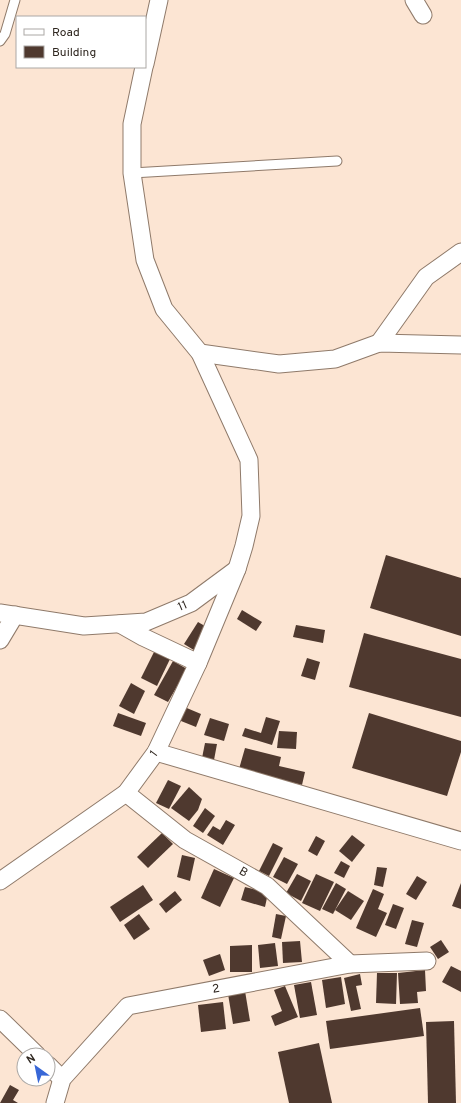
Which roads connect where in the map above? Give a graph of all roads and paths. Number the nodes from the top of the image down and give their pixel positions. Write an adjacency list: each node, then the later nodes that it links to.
1 (15, 0): 5 (lane)
2 (159, 0): 6 (street, 1)
3 (414, 0): 4 (street)
4 (423, 15)
5 (0, 41)
6 (146, 61)
7 (145, 68): 9 (street, 1)
8 (337, 161): 9 (lane)
9 (132, 173): 13 (street, 1)
10 (461, 252): 11 (street)
11 (379, 344): 12 (street); 13 (street)
12 (461, 345)
13 (200, 353): 14 (street, 1)
14 (237, 569): 16 (street, 11); 18 (street, 1)
15 (7, 614): 16 (street, 11); 17 (street, 11)
16 (120, 624): 18 (street)
17 (0, 640)
18 (198, 663): 19 (street, 1)
19 (156, 752): 20 (street, 1); 21 (street)
20 (126, 793): 22 (street, 1); 24 (street, B)
21 (461, 841)
22 (0, 881)
23 (427, 961): 24 (street, 2)
24 (350, 964): 28 (street, 2)
25 (0, 1019): 26 (street)
26 (29, 1047)
27 (56, 1073): 28 (street)
28 (62, 1079): 29 (street, 2)
29 (55, 1103)

